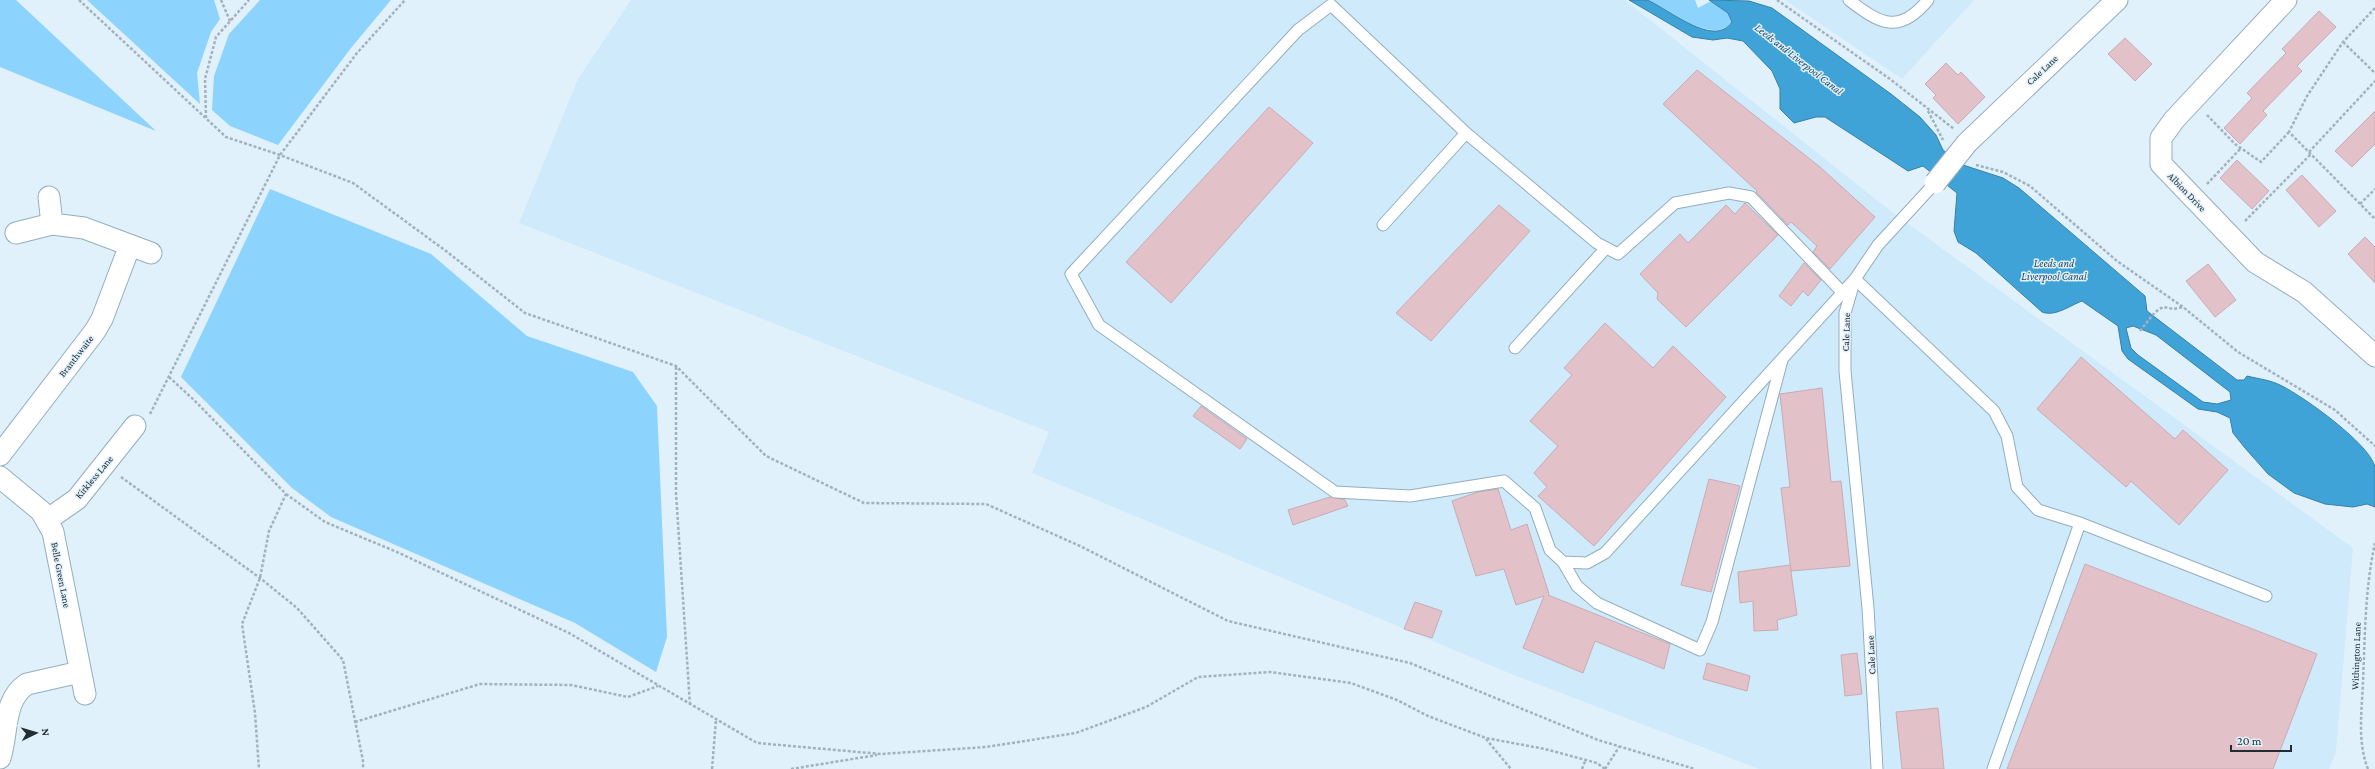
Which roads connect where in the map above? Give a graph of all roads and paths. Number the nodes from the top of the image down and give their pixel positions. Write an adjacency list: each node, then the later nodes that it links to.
1 (79, 0): 18 (path)
2 (221, 0): 12 (path)
3 (248, 0): 12 (path)
4 (405, 0): 25 (path)
5 (1776, 0): 17 (path)
6 (1849, 0): 7 (lane)
7 (1928, 0)
8 (2117, 0): 21 (street, Cale Lane)
9 (2286, 0): 16 (street, Albion Drive)
10 (1328, 3): 20 (lane); 58 (lane)
11 (2375, 8): 13 (path)
12 (230, 21): 18 (path)
13 (2343, 42): 14 (path); 19 (path)
14 (2375, 73)
15 (2375, 81): 24 (path)
16 (2193, 100): 23 (path); 45 (street, Albion Drive)
17 (1928, 111): 21 (path); 22 (path)
18 (206, 118): 25 (path)
19 (2289, 132): 23 (path); 24 (path)
20 (1466, 133): 34 (lane); 38 (lane)
21 (1967, 142): 27 (street, Cale Lane, bridge)
22 (1945, 144)
23 (2241, 148): 28 (path)
24 (2310, 153): 31 (path); 35 (path)
25 (280, 155): 47 (path); 48 (path)
26 (1972, 164): 42 (path)
27 (1935, 183): 40 (lane, Cale Lane)
28 (2204, 188)
29 (2375, 189): 31 (path)
30 (49, 197): 33 (street)
31 (2360, 204): 32 (path)
32 (2375, 220)
33 (52, 224): 36 (street); 37 (street)
34 (1383, 225)
35 (2242, 225)
36 (16, 233)
37 (130, 245): 39 (street); 51 (street, Branthwaite)
38 (1606, 248): 41 (lane); 44 (lane)
39 (151, 253)
40 (1855, 279): 41 (lane); 56 (lane); 80 (lane, Cale Lane)
41 (1843, 293): 46 (lane)
42 (2183, 307): 43 (path); 50 (path)
43 (2140, 331)
44 (1515, 348)
45 (2375, 356)
46 (1783, 358): 58 (lane); 58 (lane)
47 (676, 366): 64 (path); 68 (path)
48 (169, 377): 49 (path); 54 (path)
49 (134, 426): 52 (street, Kirkless Lane)
50 (2375, 446)
51 (0, 455)
52 (106, 465): 55 (street, Kirkless Lane); 59 (path)
53 (0, 477): 55 (street, Belle Green Lane)
54 (286, 494): 59 (path); 62 (path)
55 (47, 520): 61 (street, Belle Green Lane)
56 (2080, 523): 60 (lane); 81 (lane)
57 (2375, 543): 82 (path, Withington Lane)
58 (1563, 562)
59 (260, 578): 66 (path); 72 (path)
60 (2266, 596)
61 (80, 672): 63 (street, Belle Green Lane); 70 (street)
62 (658, 686): 64 (path); 66 (path)
63 (85, 694)
64 (690, 705): 65 (path)
65 (716, 720): 69 (path); 74 (path)
66 (355, 722): 73 (path)
67 (1486, 738): 69 (path); 71 (path); 76 (path)
68 (1619, 747): 78 (path); 79 (path)
69 (881, 754): 75 (path)
70 (0, 758)
71 (1586, 759): 77 (path); 78 (path)
72 (259, 769)
73 (363, 769)
74 (712, 769)
75 (791, 769)
76 (1511, 769)
77 (1582, 769)
78 (1605, 769)
79 (1695, 769)
80 (1877, 769)
81 (1993, 769)
82 (2368, 769)

